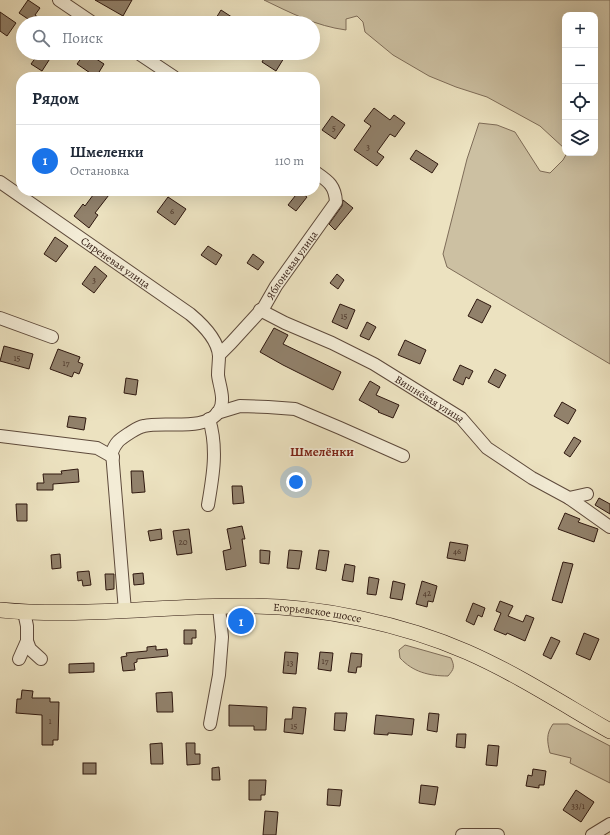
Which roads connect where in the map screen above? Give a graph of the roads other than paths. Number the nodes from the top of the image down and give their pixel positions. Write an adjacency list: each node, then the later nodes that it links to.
1 (59, 0): 2 (street)
2 (83, 16)
3 (148, 60): 4 (street)
4 (166, 72)
5 (320, 176): 9 (street, Яблоневая улица)
6 (0, 182): 7 (street, Сиреневая улица)
7 (16, 193)
8 (20, 196): 12 (street, Сиреневая улица)
9 (260, 310): 12 (street, Яблоневая улица); 18 (street, Вишнёвая улица)
10 (0, 318): 11 (street)
11 (52, 337)
12 (219, 354): 13 (street)
13 (213, 416): 15 (street); 16 (street); 19 (street)
14 (0, 436): 16 (street)
15 (403, 456)
16 (113, 458): 23 (street)
17 (587, 494): 18 (street)
18 (569, 498): 20 (street, Вишнёвая улица)
19 (208, 505)
20 (610, 526)
21 (219, 607): 23 (main road, Егорьевское шоссе); 28 (street); 29 (main road, Егорьевское шоссе)
22 (0, 610): 24 (main road, Егорьевское шоссе)
23 (124, 611): 24 (main road, Егорьевское шоссе)
24 (24, 612): 25 (street)
25 (27, 640): 26 (street); 27 (street)
26 (19, 659)
27 (40, 660)
28 (210, 724)
29 (610, 731)
30 (610, 824): 33 (street)
31 (462, 835): 32 (street)
32 (498, 835)
33 (592, 835)

